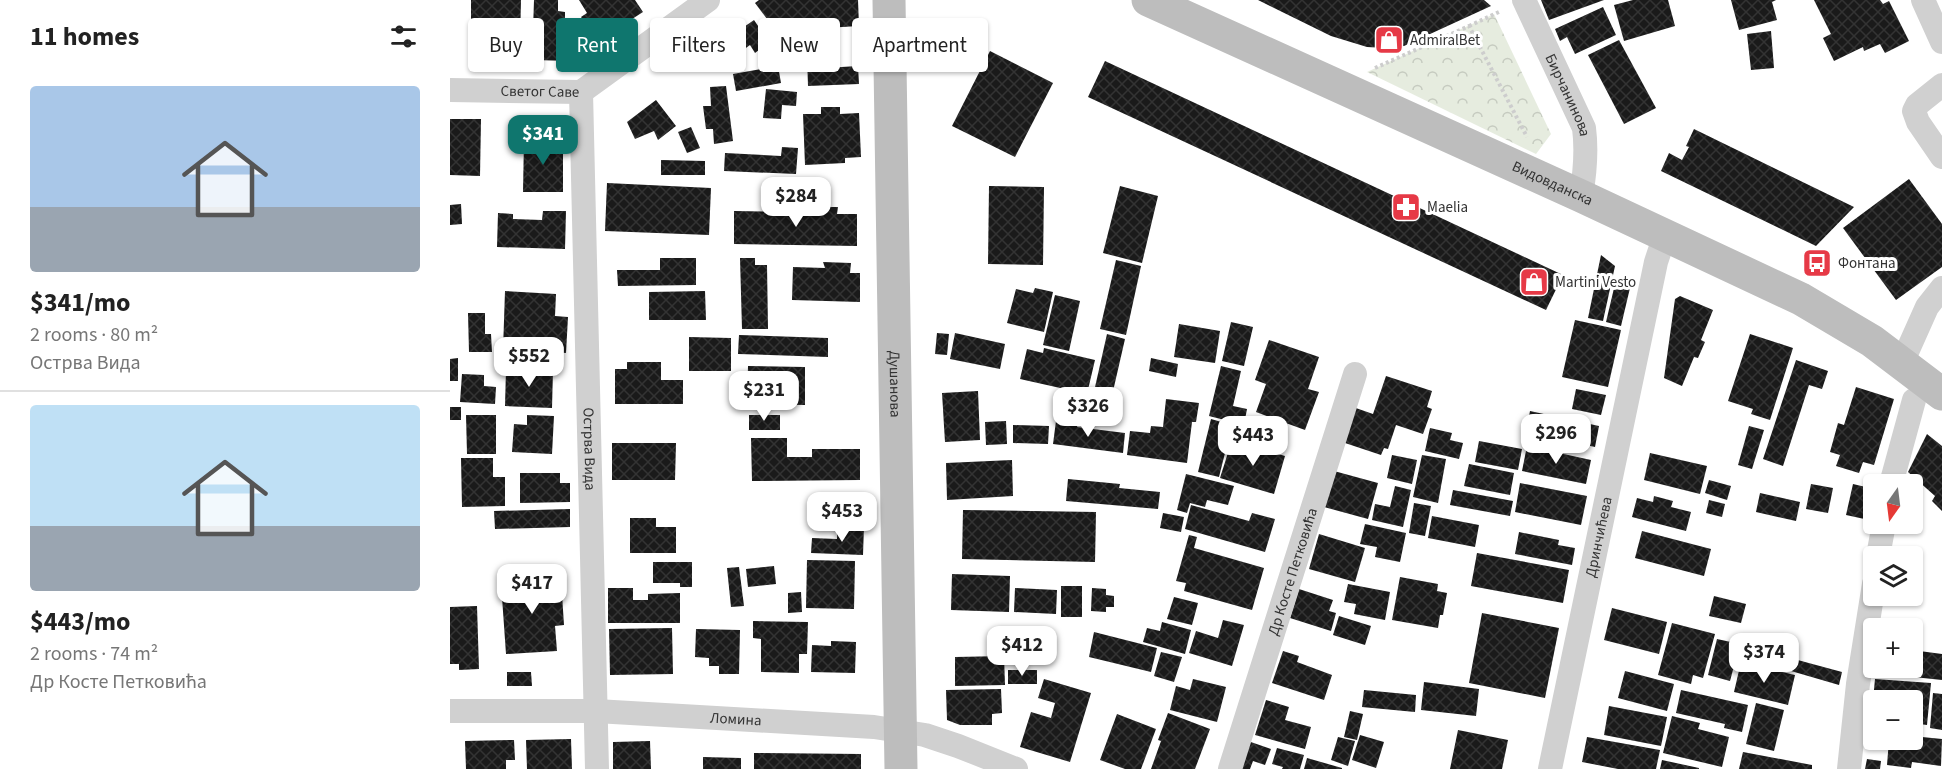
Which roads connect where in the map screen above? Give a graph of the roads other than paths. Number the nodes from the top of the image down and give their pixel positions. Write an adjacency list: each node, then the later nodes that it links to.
1 (708, 0): 9 (street, Светог Саве)
2 (888, 0): 21 (main road, Душанова)
3 (1148, 0): 11 (main road, Видовданска)
4 (1524, 0): 11 (street, Бирчанинова)
5 (1923, 0): 6 (street)
6 (1942, 42)
7 (1942, 85): 10 (street)
8 (450, 90): 9 (street, Светог Саве)
9 (580, 92): 20 (street, Острва Вида)
10 (1942, 157)
11 (1581, 196): 12 (main road, Видовданска)
12 (1665, 235): 14 (main road, Видовданска); 26 (street, Дринчићева)
13 (1942, 288): 14 (street)
14 (1902, 363): 16 (main road, Видовданска)
15 (1356, 374): 25 (street, Др Косте Петковића)
16 (1928, 397): 17 (street)
17 (1895, 474)
18 (1870, 606): 27 (street)
19 (450, 711): 20 (street, Ломина)
20 (596, 711): 21 (street, Ломина); 22 (street, Острва Вида)
21 (900, 732): 23 (main road, Душанова); 24 (street, Ломина)
22 (597, 769)
23 (901, 769)
24 (1016, 769)
25 (1230, 769)
26 (1550, 769)
27 (1849, 769)

